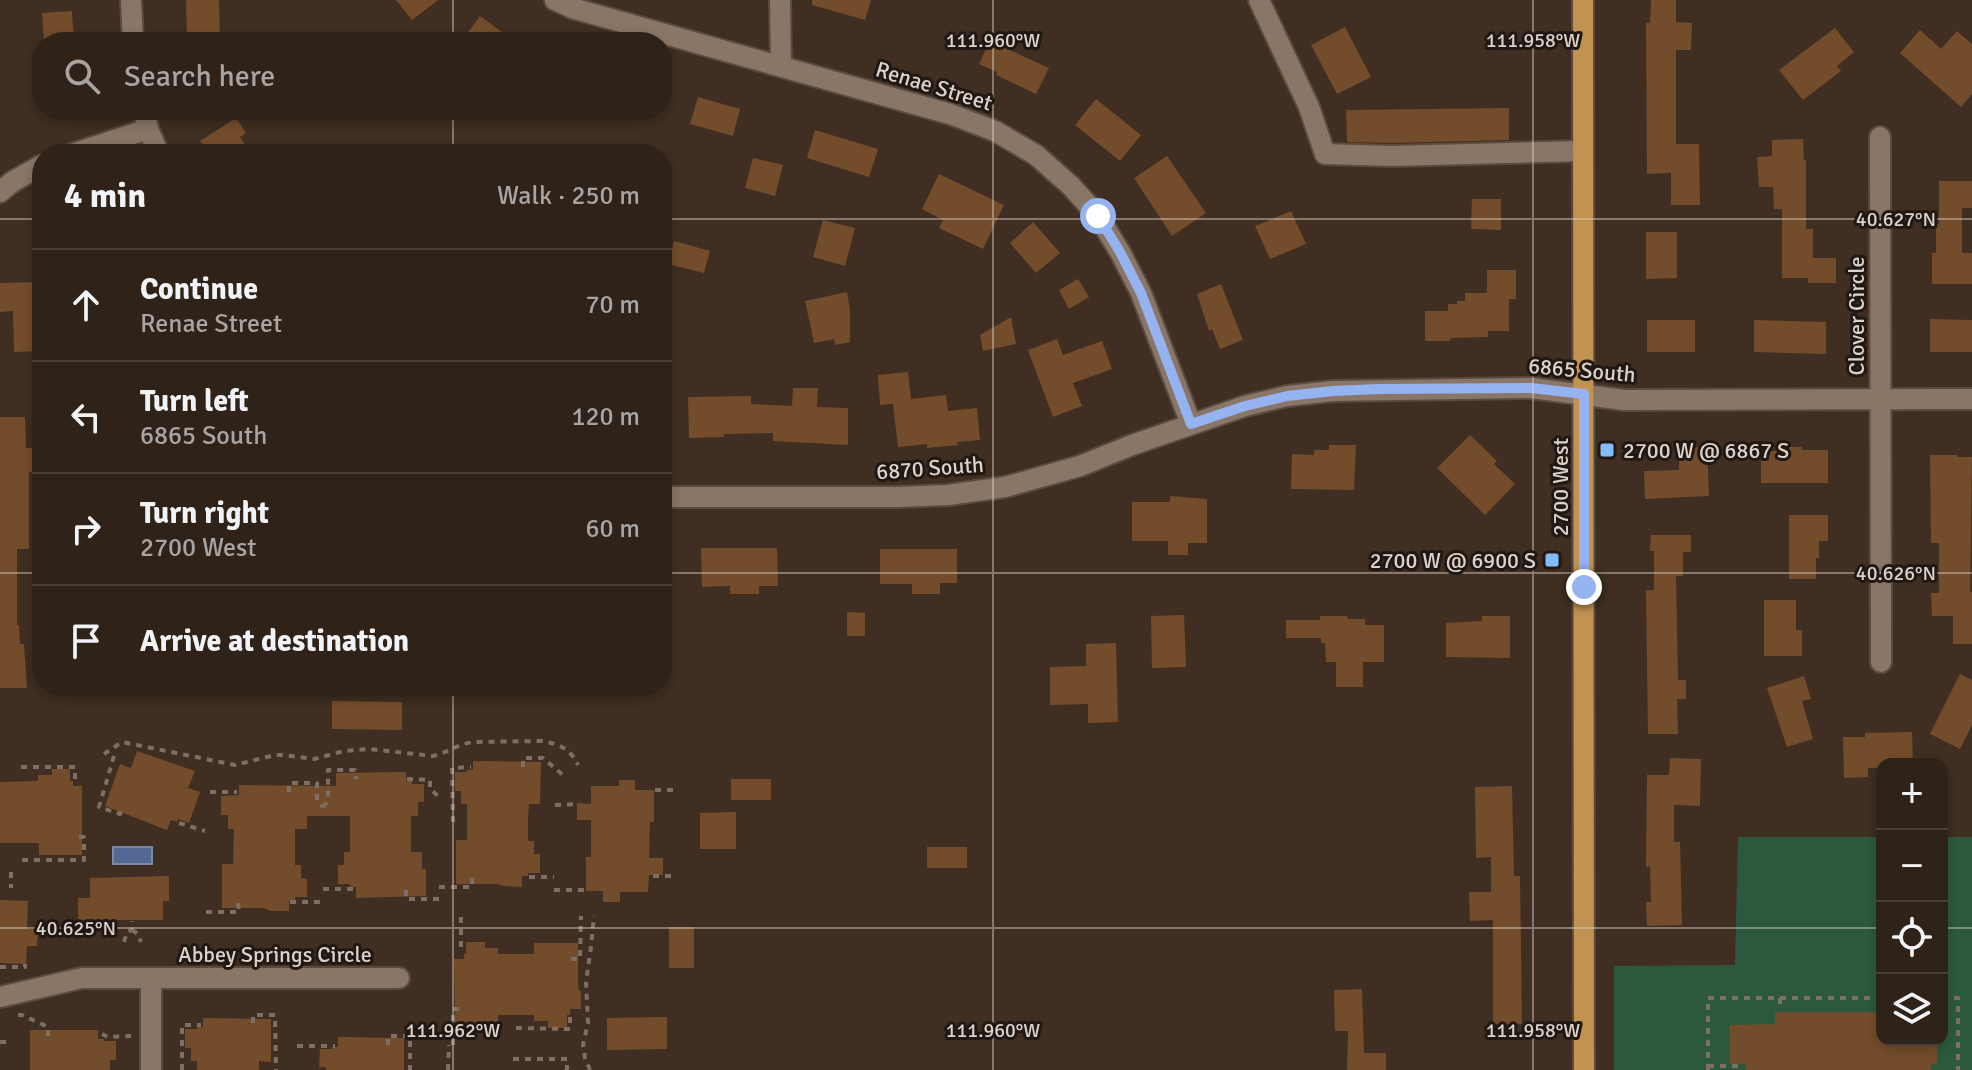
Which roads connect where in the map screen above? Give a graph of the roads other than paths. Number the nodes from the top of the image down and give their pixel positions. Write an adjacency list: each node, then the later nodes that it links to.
1 (131, 0): 6 (street)
2 (555, 0): 7 (street, Renae Street)
3 (780, 0): 9 (street)
4 (1259, 0): 15 (street)
5 (1583, 0): 15 (main road, 2700 West)
6 (133, 32)
7 (658, 32)
8 (672, 36): 9 (street, Renae Street)
9 (781, 66): 21 (street, Renae Street)
10 (144, 120): 13 (street)
11 (146, 120): 14 (street)
12 (1880, 137): 19 (street, Clover Circle)
13 (93, 144)
14 (155, 144)
15 (1582, 151): 18 (main road, 2700 West)
16 (32, 171): 17 (street)
17 (0, 192)
18 (1584, 394): 19 (street, 6865 South); 21 (street, 6865 South); 28 (main road, 2700 West)
19 (1881, 399): 20 (street, 6865 South); 23 (street, Clover Circle)
20 (1972, 399)
21 (1191, 424): 22 (street, 6870 South)
22 (672, 497)
23 (1881, 662)
24 (151, 978): 25 (street, Abbey Springs Circle); 26 (street, Abbey Springs Circle); 27 (street)
25 (399, 978)
26 (0, 997)
27 (151, 1070)
28 (1584, 1070)

